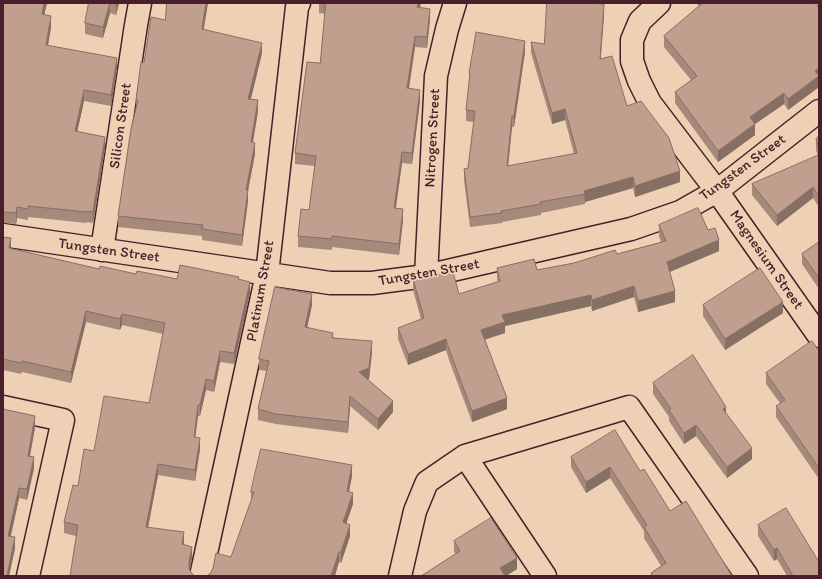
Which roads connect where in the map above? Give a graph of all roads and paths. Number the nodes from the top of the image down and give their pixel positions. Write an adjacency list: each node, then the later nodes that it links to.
1 (140, 3): 8 (street, Silicon Street)
2 (299, 3): 9 (street, Platinum Street)
3 (456, 3): 10 (street, Nitrogen Street)
4 (660, 3): 6 (street, Magnesium Street)
5 (819, 111): 6 (street, Tungsten Street)
6 (717, 191): 10 (street, Tungsten Street); 11 (street, Magnesium Street)
7 (3, 235): 8 (street, Tungsten Street)
8 (102, 250): 9 (street, Tungsten Street)
9 (268, 274): 10 (street, Tungsten Street); 15 (street, Platinum Street)
10 (426, 276)
11 (819, 336)
12 (3, 407): 14 (street)
13 (465, 456): 16 (street); 17 (street); 18 (street)
14 (28, 576)
15 (201, 576)
16 (400, 576)
17 (545, 576)
18 (747, 576)

